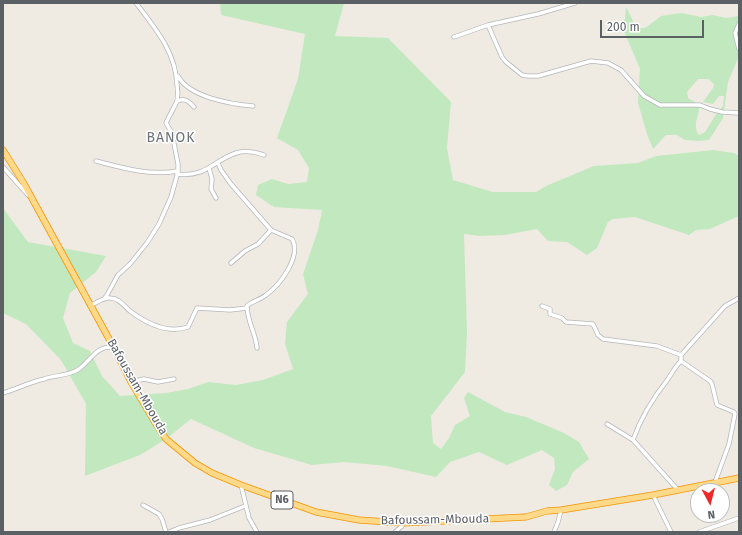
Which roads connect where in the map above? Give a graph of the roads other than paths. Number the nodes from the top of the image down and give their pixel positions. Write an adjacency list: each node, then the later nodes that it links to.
1 (136, 3): 7 (street)
2 (575, 3): 4 (street)
3 (739, 24): 6 (street)
4 (488, 25): 5 (street); 11 (street)
5 (454, 37)
6 (739, 49)
7 (176, 73): 8 (street); 9 (street)
8 (177, 101): 10 (street); 18 (street)
9 (252, 106)
10 (194, 107)
11 (739, 113)
12 (3, 150): 19 (highway, Bafoussam-Mbouda / N6)
13 (264, 155): 15 (street)
14 (96, 160): 18 (street)
15 (218, 163): 17 (street); 21 (street)
16 (3, 167): 19 (street)
17 (209, 168): 18 (street); 20 (street)
18 (178, 173): 23 (street)
19 (31, 198): 25 (highway, Bafoussam-Mbouda / N6)
20 (216, 198)
21 (271, 230): 22 (street); 27 (street)
22 (231, 263)
23 (104, 298): 25 (street); 27 (street)
24 (739, 298): 30 (street)
25 (90, 306): 28 (highway, Bafoussam-Mbouda / N6)
26 (542, 306): 30 (street)
27 (247, 308): 29 (street)
28 (114, 348): 33 (highway, Bafoussam-Mbouda / N6); 34 (street)
29 (257, 348)
30 (680, 355): 31 (street)
31 (681, 362): 36 (street); 38 (street)
32 (174, 379): 33 (street)
33 (131, 382): 39 (highway, Bafoussam-Mbouda / N6)
34 (3, 393)
35 (607, 424): 36 (street)
36 (633, 440): 40 (street)
37 (739, 478): 38 (highway, Bafoussam-Mbouda / N6)
38 (714, 482): 40 (highway, Bafoussam-Mbouda / N6)
39 (240, 485): 43 (street); 46 (highway, Bafoussam-Mbouda / N6)
40 (678, 490): 41 (highway, Bafoussam-Mbouda / N6)
41 (653, 495): 44 (highway, Bafoussam-Mbouda / N6); 52 (street)
42 (143, 505): 47 (street)
43 (245, 506): 48 (street); 49 (street)
44 (561, 510): 46 (highway, Bafoussam-Mbouda / N6); 51 (street)
45 (739, 518): 53 (street)
46 (402, 523): 50 (street)
47 (166, 532)
48 (169, 532)
49 (257, 532)
50 (395, 532)
51 (554, 532)
52 (671, 532)
53 (699, 532)

